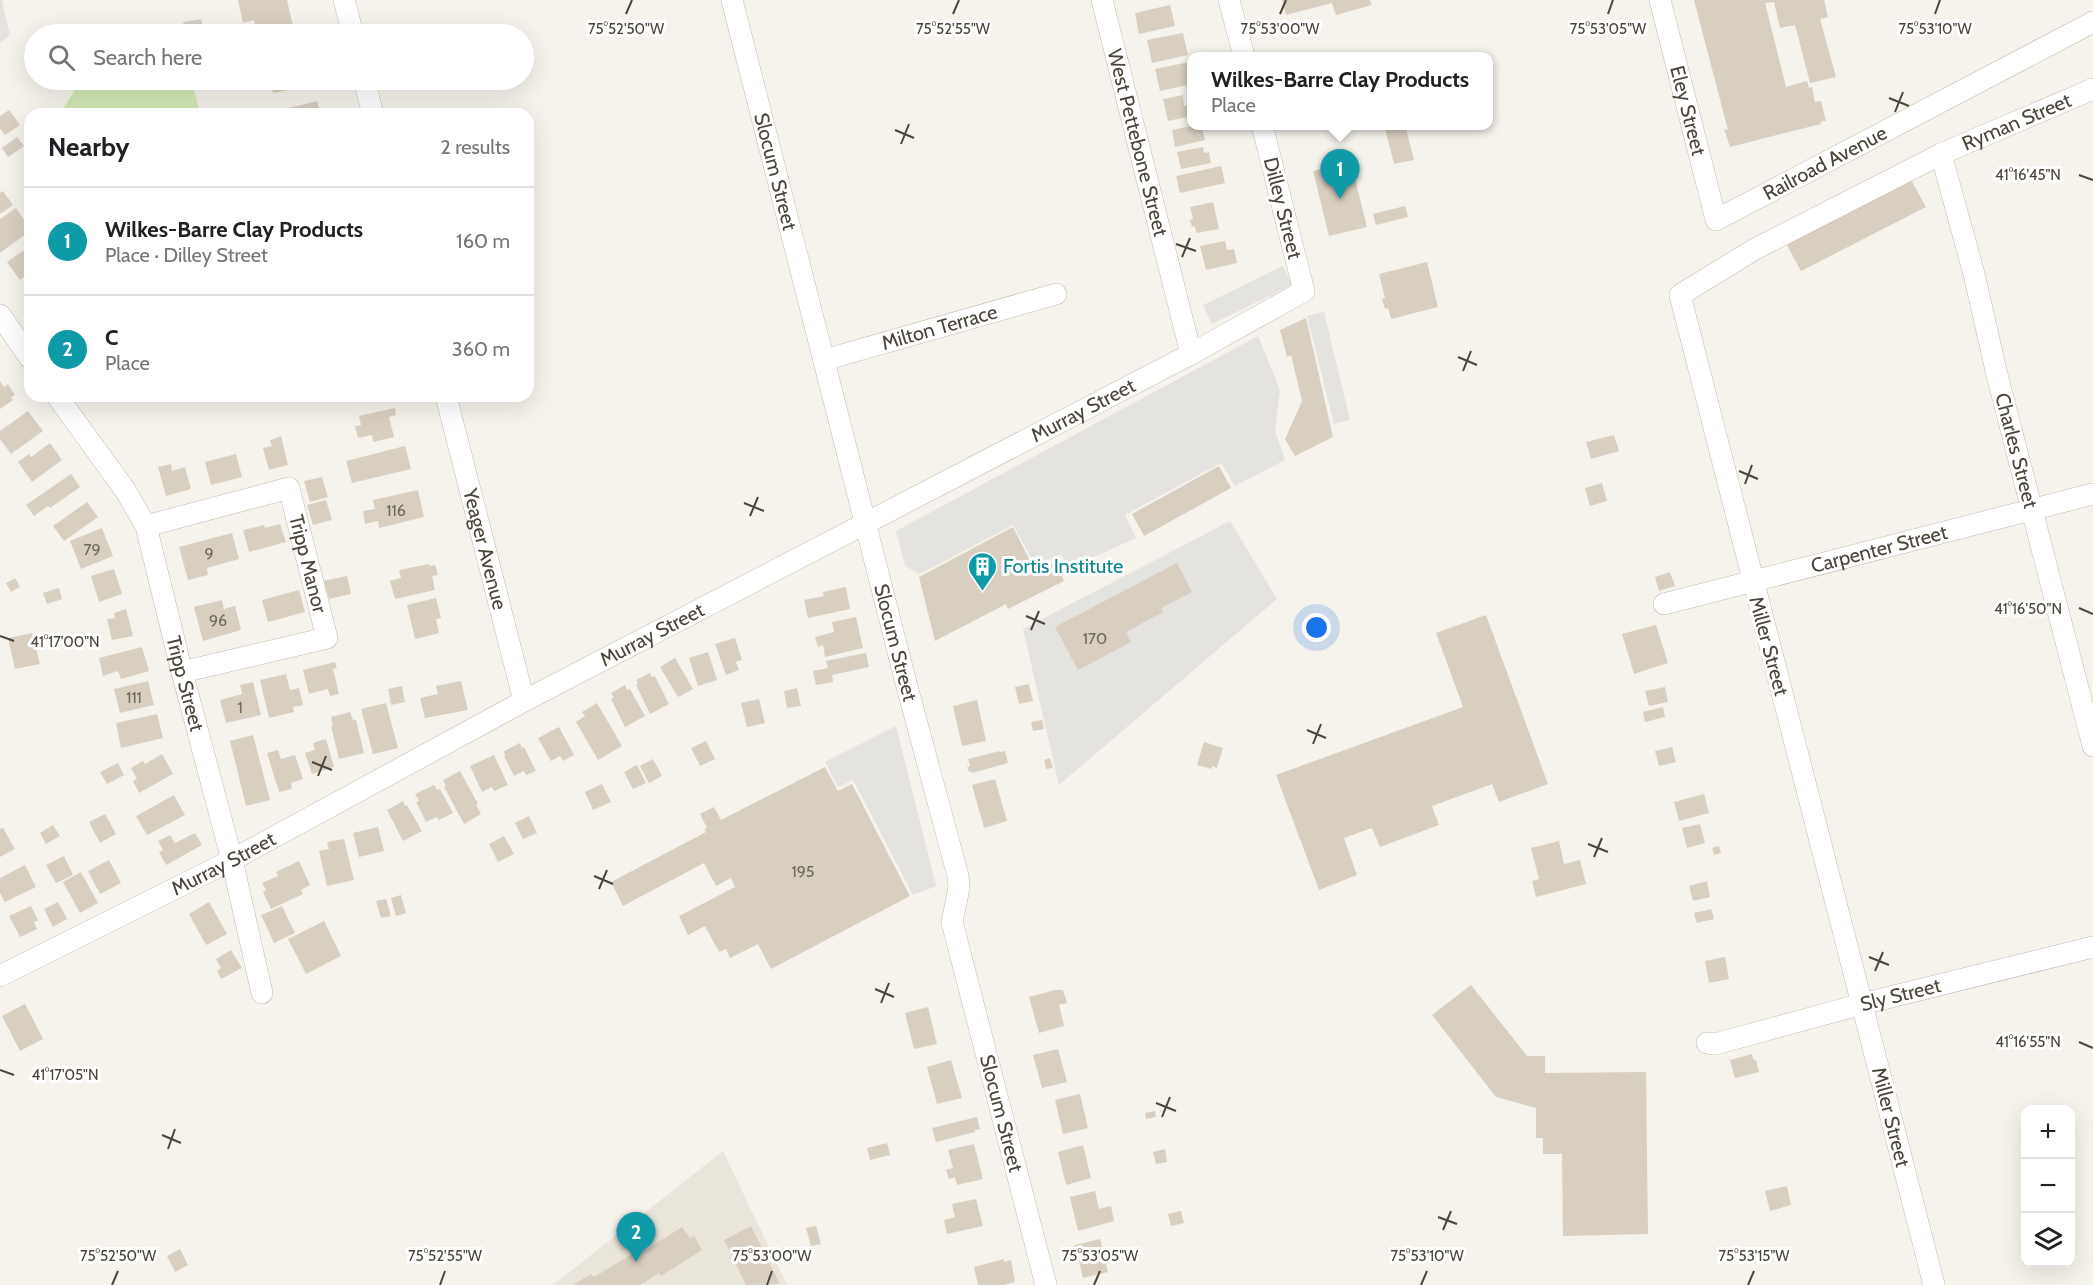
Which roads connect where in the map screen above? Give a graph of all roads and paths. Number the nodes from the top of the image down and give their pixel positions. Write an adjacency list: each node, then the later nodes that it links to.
1 (344, 0): 7 (street)
2 (732, 0): 20 (street, Slocum Street)
3 (1102, 0): 19 (street, West Pettebone Street)
4 (1229, 0): 8 (street)
5 (1660, 0): 14 (street, Eley Street)
6 (2093, 22): 14 (street, Railroad Avenue)
7 (350, 24)
8 (1243, 52)
9 (2093, 89): 13 (street, Ryman Street)
10 (367, 90): 11 (street)
11 (371, 108)
12 (1263, 130): 15 (street, Dilley Street)
13 (1941, 154): 24 (street, Charles Street); 27 (street, Miller Street)
14 (1716, 220)
15 (1304, 291): 19 (street, Murray Street)
16 (1056, 294): 20 (street, Milton Terrace)
17 (0, 315): 18 (street)
18 (24, 349)
19 (1191, 354): 25 (street, Murray Street)
20 (824, 360): 25 (street, Slocum Street)
21 (61, 402): 26 (street, Tripp Street)
22 (448, 402): 30 (street, Yeager Avenue)
23 (2093, 494): 24 (street, Carpenter Street)
24 (2033, 510): 27 (street, Carpenter Street); 31 (street, Charles Street)
25 (867, 524): 30 (street, Murray Street); 38 (street, Slocum Street)
26 (146, 526): 29 (street, Tripp Street); 29 (street, Tripp Manor)
27 (1753, 583): 28 (street, Carpenter Street); 36 (street, Miller Street)
28 (1664, 604)
29 (182, 672): 32 (street, Tripp Street)
30 (524, 701): 32 (street, Murray Street)
31 (2093, 746)
32 (232, 860): 34 (street, Murray Street); 35 (street, Tripp Street)
33 (2093, 947): 36 (street, Sly Street)
34 (0, 976)
35 (262, 993)
36 (1862, 1004): 37 (street, Sly Street); 39 (street, Miller Street)
37 (1707, 1043)
38 (1046, 1285)
39 (1934, 1285)

